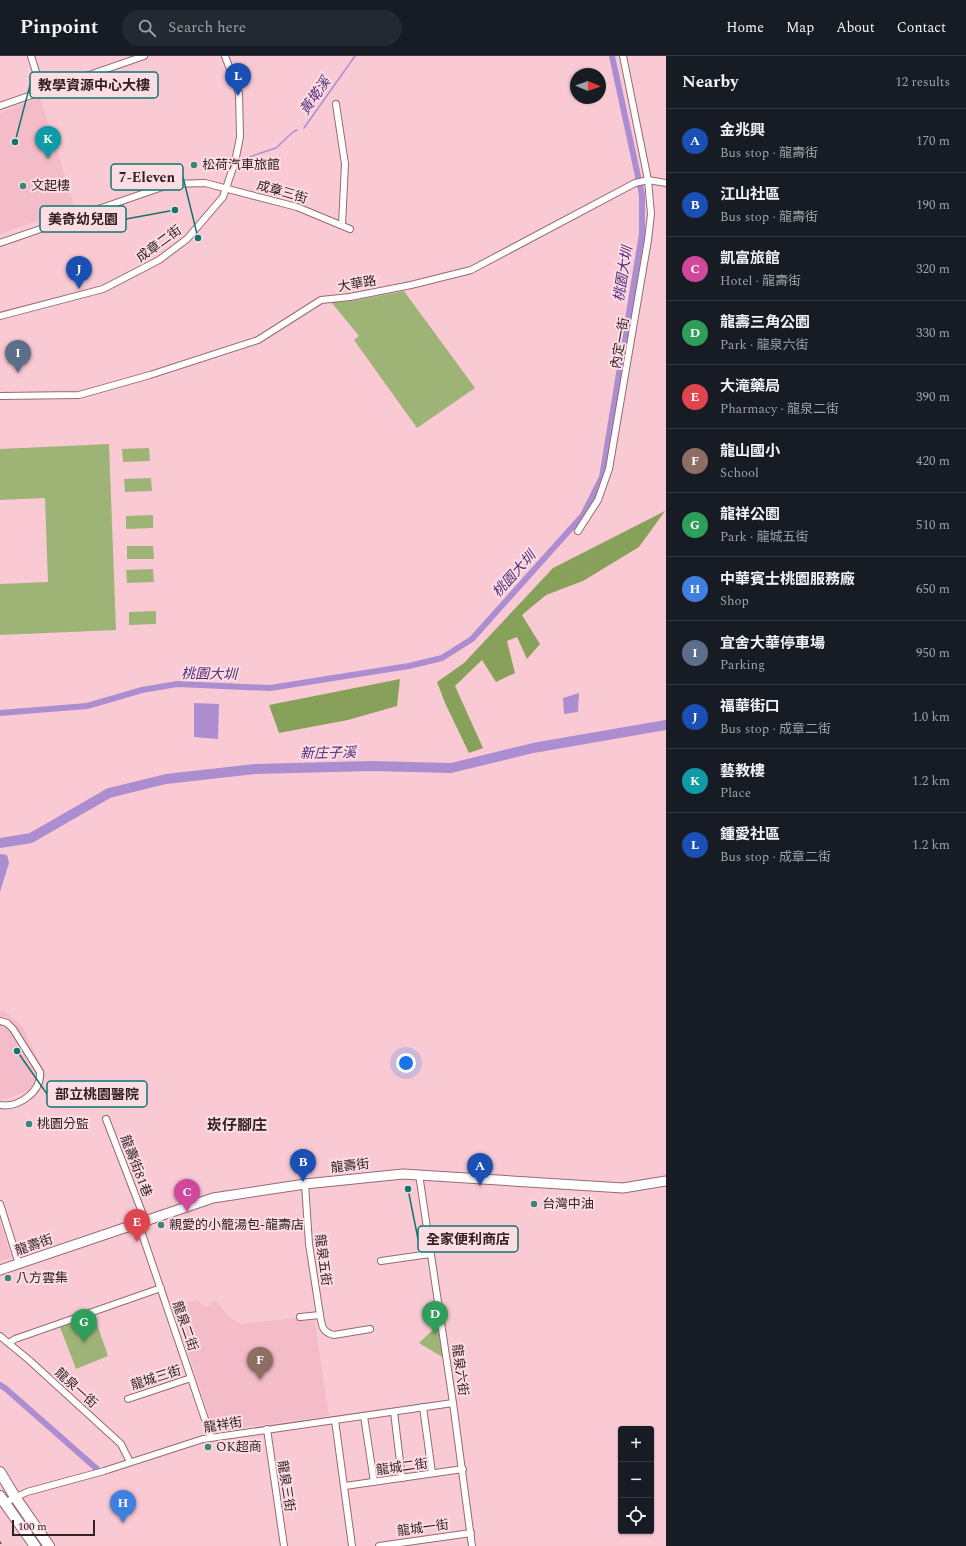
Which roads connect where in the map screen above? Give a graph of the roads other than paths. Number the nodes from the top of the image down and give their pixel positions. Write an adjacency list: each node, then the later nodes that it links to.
1 (31, 56): 5 (street)
2 (144, 56): 5 (street)
3 (224, 56): 10 (street, 成章二街)
4 (623, 56): 8 (street, 內定一街)
5 (42, 91): 7 (street)
6 (336, 104): 11 (street)
7 (0, 106)
8 (648, 180): 9 (street); 15 (street, 大華路); 16 (street, 內定一街)
9 (666, 183)
10 (227, 188): 11 (street, 成章三街); 13 (street, 成章三街); 14 (street, 成章二街)
11 (342, 225): 12 (street, 成章三街)
12 (350, 229)
13 (0, 243)
14 (0, 316)
15 (0, 396)
16 (578, 532)
17 (0, 1021): 18 (street)
18 (0, 1105)
19 (106, 1119): 24 (street, 龍壽街81巷)
20 (419, 1174): 21 (street, 龍壽街); 22 (street, 龍壽街); 25 (street, 龍泉六街)
21 (666, 1181)
22 (305, 1184): 24 (street, 龍壽街); 30 (street, 龍泉五街)
23 (0, 1204): 27 (street)
24 (142, 1221): 27 (street, 龍壽街); 29 (street, 龍泉二街)
25 (430, 1254): 26 (street); 37 (street, 龍泉六街)
26 (381, 1262)
27 (19, 1264): 28 (street, 龍壽街)
28 (0, 1270)
29 (161, 1288): 34 (street); 35 (street, 龍泉二街)
30 (320, 1315): 31 (street); 32 (street, 龍泉五街)
31 (300, 1317)
32 (370, 1330)
33 (0, 1336): 34 (street, 龍泉一街)
34 (9, 1343): 44 (street, 龍泉一街)
35 (191, 1378): 36 (street, 龍城三街); 43 (street, 龍泉二街)
36 (128, 1399)
37 (453, 1403): 38 (street, 龍祥街); 45 (street, 龍泉六街)
38 (423, 1408): 39 (street, 龍祥街); 47 (street)
39 (394, 1412): 40 (street, 龍祥街); 48 (street)
40 (364, 1416): 41 (street, 龍祥街); 49 (street)
41 (335, 1420): 42 (street, 龍祥街); 50 (street)
42 (267, 1429): 43 (street, 龍祥街); 56 (street, 龍泉三街)
43 (211, 1437): 44 (street, 龍祥街)
44 (130, 1462): 51 (street, 龍祥街)
45 (463, 1469): 47 (street, 龍城二街); 53 (street, 龍泉六街)
46 (0, 1472): 51 (main road)
47 (432, 1473): 48 (street, 龍城二街)
48 (402, 1478): 49 (street, 龍城二街)
49 (374, 1482): 50 (street, 龍城二街)
50 (344, 1486): 57 (street)
51 (15, 1497): 52 (street, 龍祥街); 55 (main road)
52 (2, 1500): 54 (main road)
53 (471, 1533): 58 (street, 龍城一街); 59 (street, 龍泉六街)
54 (35, 1546)
55 (49, 1546)
56 (284, 1546)
57 (352, 1546)
58 (379, 1546)
59 (472, 1546)

